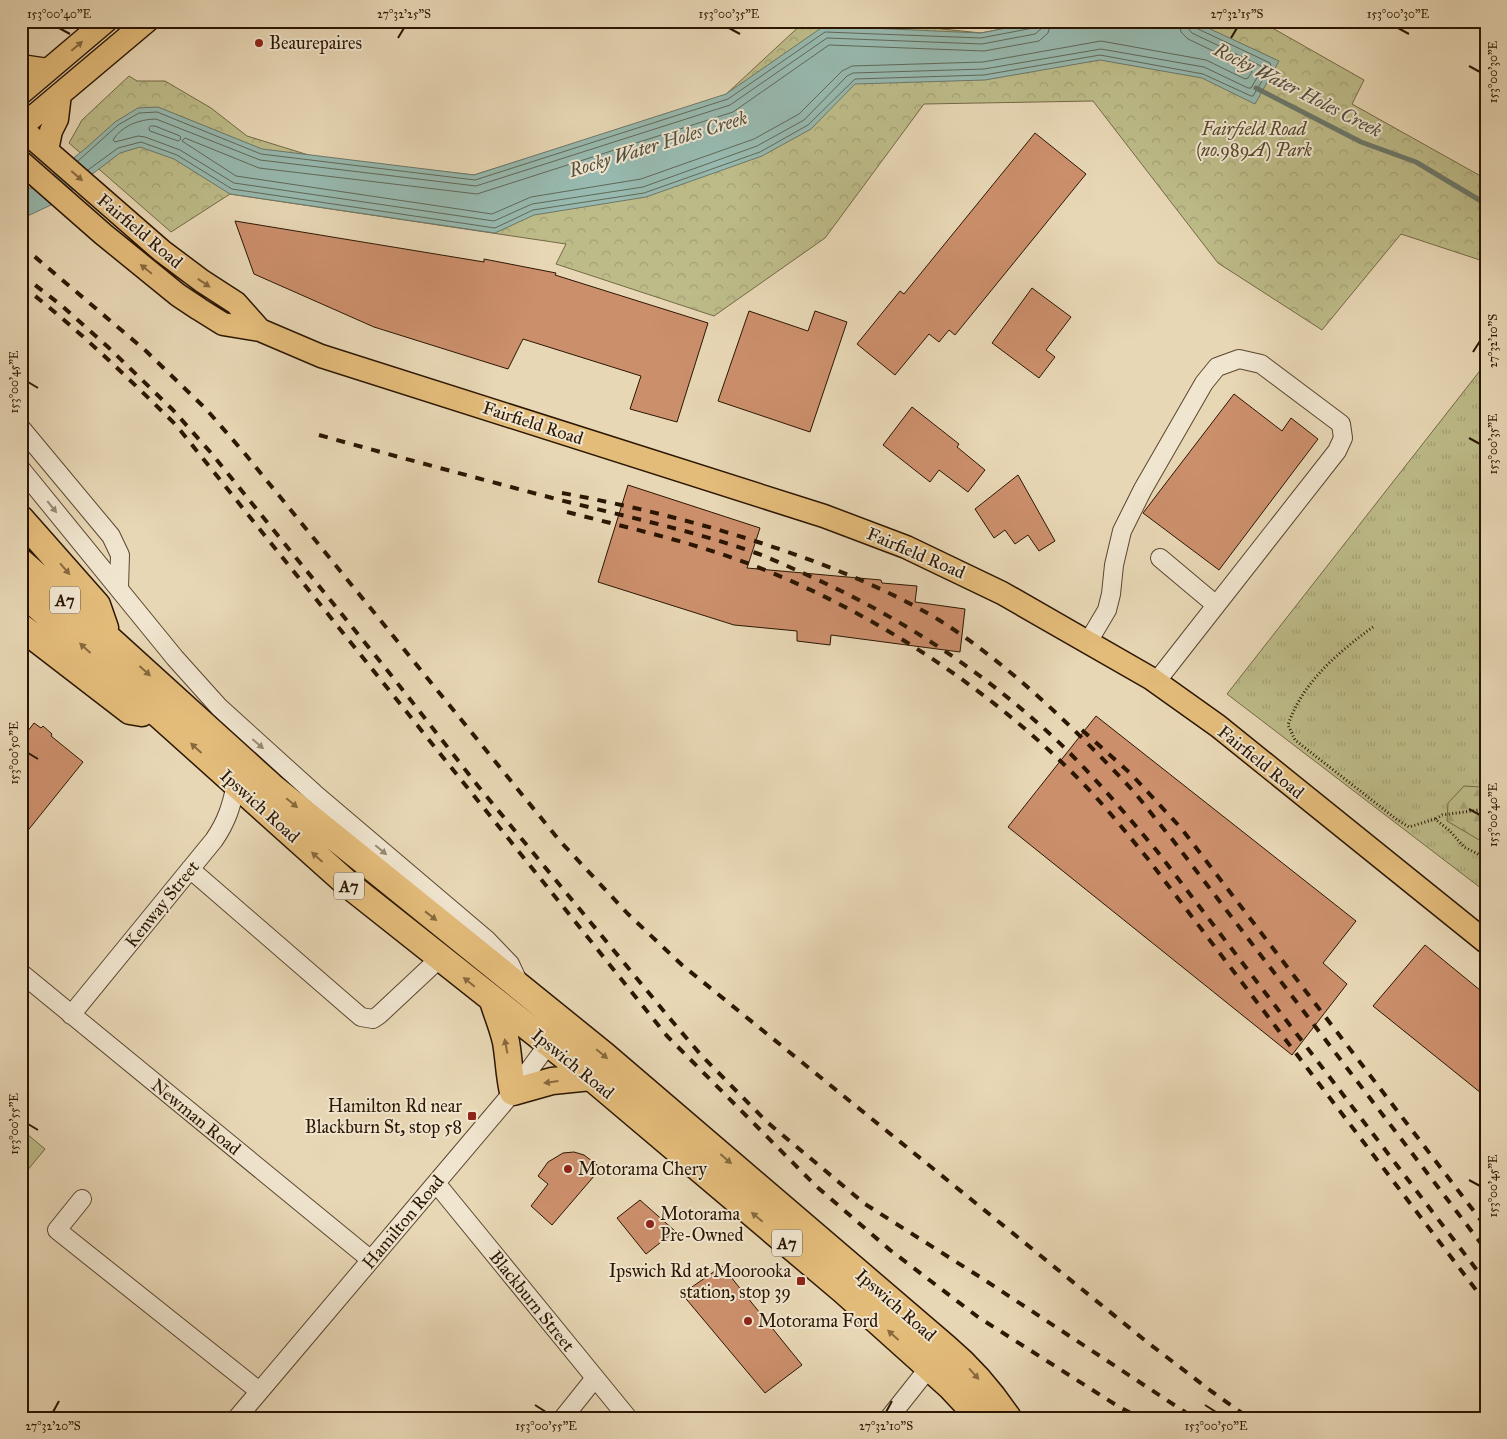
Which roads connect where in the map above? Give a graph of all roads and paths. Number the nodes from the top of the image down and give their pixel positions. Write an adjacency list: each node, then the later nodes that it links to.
1 (106, 21): 4 (main road, one-way to 1)
2 (148, 21): 6 (main road)
3 (21, 66): 4 (main road)
4 (48, 70): 5 (main road)
5 (21, 93)
6 (60, 94): 7 (main road); 8 (main road)
7 (21, 128): 8 (main road, Fairfield Road)
8 (50, 153): 10 (main road, Fairfield Road, one-way to 10)
9 (30, 170): 10 (main road, Fairfield Road, one-way to 9)
10 (260, 330): 22 (main road, Fairfield Road)
11 (21, 428): 16 (street)
12 (21, 469): 16 (street, Ipswich Road, one-way to 16)
13 (21, 519): 21 (highway, one-way to 21)
14 (1160, 558): 18 (street)
15 (21, 562): 21 (highway, A7)
16 (118, 588): 33 (street, Ipswich Road, one-way to 33)
17 (21, 591): 24 (highway, A7, one-way to 17)
18 (1216, 605): 22 (street); 23 (street)
19 (21, 627): 24 (highway)
20 (1373, 627): 27 (path)
21 (109, 638): 33 (highway, Ipswich Road / A7, one-way to 33)
22 (1088, 642): 23 (main road, Fairfield Road)
23 (1156, 682): 30 (main road, Fairfield Road)
24 (160, 716): 25 (highway, Ipswich Road / A7, one-way to 24)
25 (236, 785): 29 (street, Kenway Street); 31 (highway, Ipswich Road / A7, one-way to 25)
26 (1486, 809): 27 (path)
27 (1435, 819): 28 (path)
28 (1486, 858)
29 (190, 869): 31 (street); 35 (street, Kenway Street)
30 (1486, 942)
31 (440, 958): 34 (highway, Ipswich Road / A7, one-way to 31)
32 (21, 974): 35 (street, Newman Road)
33 (522, 988): 36 (highway, Ipswich Road / A7)
34 (493, 1001): 37 (highway, Ipswich Road / A7); 39 (highway, one-way to 34)
35 (71, 1015): 42 (street, Newman Road)
36 (564, 1023): 37 (street, Hamilton Road); 43 (highway, Ipswich Road / A7, one-way to 43)
37 (549, 1044): 38 (highway, Ipswich Road / A7); 39 (street, Hamilton Road)
38 (591, 1077): 39 (highway, one-way to 39); 44 (highway, Ipswich Road / A7, one-way to 38)
39 (513, 1092): 40 (street, Hamilton Road)
40 (436, 1183): 42 (street, Hamilton Road); 45 (street, Blackburn Street)
41 (82, 1199): 46 (street)
42 (371, 1260): 46 (street, Hamilton Road)
43 (945, 1347): 44 (street); 52 (highway, Ipswich Road / A7, one-way to 52)
44 (929, 1367): 50 (street); 51 (highway, Ipswich Road / A7)
45 (595, 1378): 48 (street); 49 (street, Blackburn Street)
46 (259, 1391): 47 (street, Hamilton Road)
47 (237, 1418)
48 (563, 1418)
49 (628, 1418)
50 (889, 1418)
51 (980, 1418)
52 (1008, 1418)

